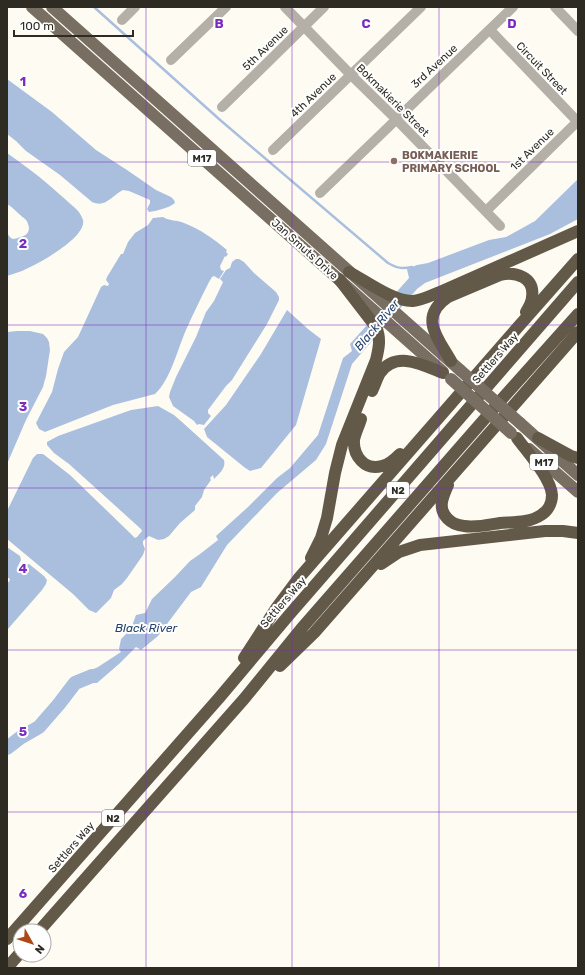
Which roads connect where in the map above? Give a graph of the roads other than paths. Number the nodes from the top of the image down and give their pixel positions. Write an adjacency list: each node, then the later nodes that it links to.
1 (32, 7): 26 (main road, Jan Smuts Drive / M17)
2 (52, 7): 25 (main road, Jan Smuts Drive / M17)
3 (136, 7): 10 (street)
4 (226, 7): 14 (street)
5 (285, 7): 11 (street, Bokmakierie Street)
6 (324, 7): 11 (street, 5th Avenue)
7 (421, 7): 15 (street, 4th Avenue)
8 (513, 7): 12 (street, 3rd Avenue)
9 (555, 7): 13 (street)
10 (122, 20)
11 (304, 26): 15 (street, Bokmakierie Street); 16 (street, 5th Avenue)
12 (490, 30): 17 (street, 3rd Avenue); 18 (street, Circuit Street)
13 (578, 31)
14 (171, 60)
15 (351, 75): 17 (street, Bokmakierie Street); 19 (street, 4th Avenue)
16 (222, 107)
17 (396, 119): 20 (street, 3rd Avenue); 21 (street, Bokmakierie Street)
18 (578, 121): 21 (street, 1st Avenue)
19 (273, 150)
20 (320, 193)
21 (486, 210): 22 (street, Bokmakierie Street)
22 (500, 226)
23 (578, 231): 28 (highway)
24 (578, 259): 32 (highway)
25 (349, 272): 28 (highway)
26 (338, 279): 29 (highway)
27 (578, 282): 48 (highway, Settlers Way / N2)
28 (386, 298): 31 (main road, M17)
29 (371, 314): 31 (main road, M17); 47 (highway)
30 (578, 314): 49 (highway, N2)
31 (397, 323): 35 (main road, M17); 36 (main road, M17)
32 (518, 326): 35 (highway); 38 (highway)
33 (578, 332): 37 (highway)
34 (578, 342): 37 (highway)
35 (451, 361): 40 (main road, M17, bridge)
36 (447, 376): 38 (highway); 39 (main road, M17, bridge)
37 (537, 379): 42 (highway)
38 (427, 431): 47 (highway)
39 (514, 436): 42 (highway); 44 (main road, M17)
40 (538, 438): 41 (highway); 43 (main road, M17)
41 (578, 458)
42 (455, 474): 46 (highway)
43 (578, 475)
44 (578, 492)
45 (578, 533): 46 (highway)
46 (362, 579): 49 (highway)
47 (298, 580): 48 (highway)
48 (219, 698): 51 (highway, Settlers Way / N2)
49 (244, 699): 50 (highway, N2)
50 (46, 923)
51 (7, 939)

